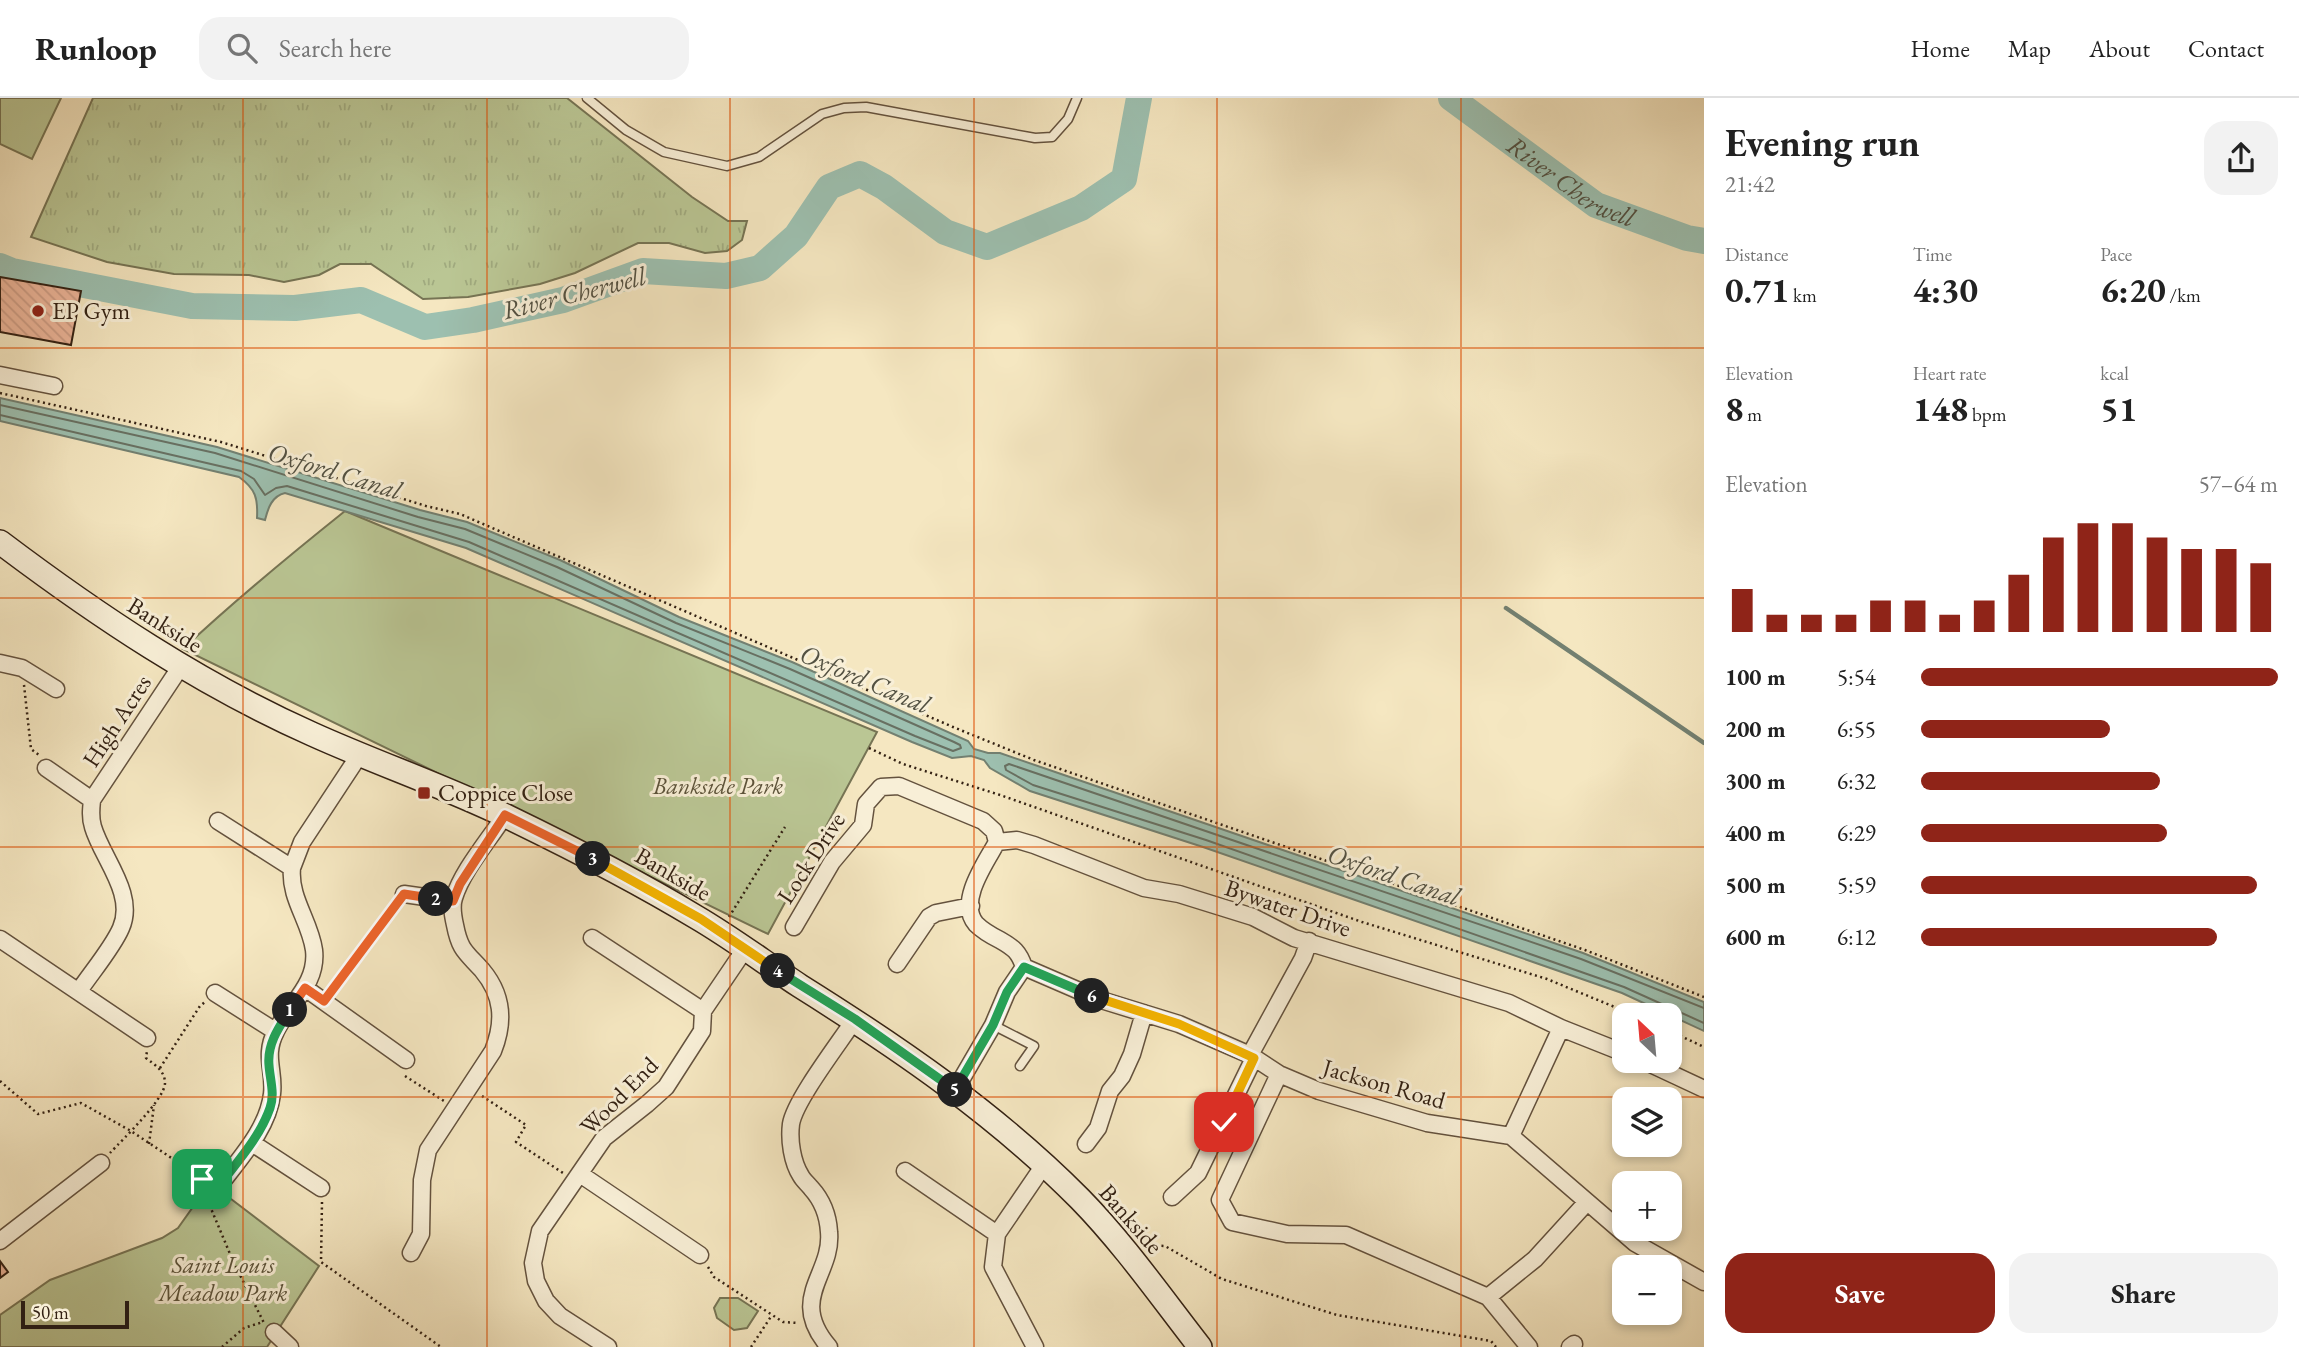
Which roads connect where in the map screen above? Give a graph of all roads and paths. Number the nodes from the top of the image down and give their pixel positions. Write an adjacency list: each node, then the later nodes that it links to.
1 (587, 98): 2 (lane)
2 (1077, 98)
3 (0, 374): 4 (street)
4 (54, 386)
5 (0, 393): 34 (path)
6 (0, 542): 8 (street, Bankside)
7 (0, 663): 9 (street)
8 (181, 666): 12 (street, Bankside); 14 (street, High Acres)
9 (22, 668): 10 (street); 13 (path)
10 (56, 689)
11 (869, 748): 36 (path)
12 (360, 754): 15 (street, Bankside); 19 (street)
13 (46, 768): 14 (street, High Acres)
14 (92, 800): 32 (street, High Acres)
15 (505, 815): 21 (street); 28 (street, Bankside)
16 (218, 821): 19 (street)
17 (785, 827): 23 (path)
18 (998, 842): 22 (street); 24 (street, Lock Drive); 27 (street, Bywater Drive)
19 (292, 868): 31 (street)
20 (404, 894): 21 (street); 35 (path)
21 (453, 901): 54 (street)
22 (971, 906): 29 (street, Jackson Road); 30 (street)
23 (727, 919)
24 (794, 927)
25 (592, 938): 37 (street)
26 (0, 939): 32 (street)
27 (1309, 941): 41 (street, Bywater Drive); 47 (street)
28 (745, 949): 37 (street, Wood End); 39 (street, Bankside)
29 (1023, 963): 38 (street, Jackson Road); 40 (street)
30 (897, 964)
31 (305, 988): 35 (street); 42 (street)
32 (79, 991): 44 (street)
33 (215, 993): 42 (street); 50 (path)
34 (1704, 997)
35 (324, 1001): 48 (street)
36 (1612, 1006)
37 (704, 1011): 67 (street, Wood End)
38 (1144, 1013): 47 (street, Jackson Road); 63 (street)
39 (855, 1019): 56 (street, Bankside); 80 (street)
40 (993, 1025): 49 (lane); 56 (street)
41 (1561, 1028): 46 (street, Bywater Drive); 60 (street)
42 (275, 1031): 61 (street)
43 (1682, 1037): 45 (path)
44 (147, 1038): 50 (path)
45 (1704, 1047)
46 (1612, 1048)
47 (1252, 1057): 52 (street, Jackson Road); 70 (street)
48 (406, 1060): 58 (path)
49 (1020, 1066)
50 (160, 1068): 57 (path)
51 (1670, 1073): 55 (street)
52 (1279, 1074): 60 (street, Jackson Road); 78 (street)
53 (0, 1081): 59 (path)
54 (468, 1087): 58 (street); 67 (path)
55 (1704, 1089)
56 (954, 1091): 65 (street, Bankside)
57 (154, 1105): 59 (path); 62 (path)
58 (455, 1109): 75 (street)
59 (131, 1131): 62 (path); 64 (path)
60 (1511, 1136): 71 (street)
61 (251, 1143): 68 (street); 69 (street)
62 (149, 1144): 68 (path)
63 (1086, 1144)
64 (101, 1163): 73 (street)
65 (1044, 1165): 72 (street); 89 (street, Bankside)
66 (905, 1171): 72 (street)
67 (577, 1177): 76 (street, Wood End); 85 (street, Wood End)
68 (219, 1186): 82 (path)
69 (321, 1188): 84 (path)
70 (1172, 1197)
71 (1587, 1202): 77 (street); 78 (street)
72 (997, 1234): 88 (street)
73 (0, 1241)
74 (1134, 1244): 90 (path)
75 (411, 1253)
76 (700, 1255): 79 (path)
77 (1704, 1282)
78 (1488, 1297): 91 (street)
79 (772, 1315): 80 (path); 86 (path)
80 (815, 1322): 87 (street)
81 (274, 1332): 83 (street)
82 (222, 1347)
83 (290, 1347)
84 (441, 1347)
85 (608, 1347)
86 (751, 1347)
87 (830, 1347)
88 (1035, 1347)
89 (1200, 1347)
90 (1496, 1347)
91 (1529, 1347)

